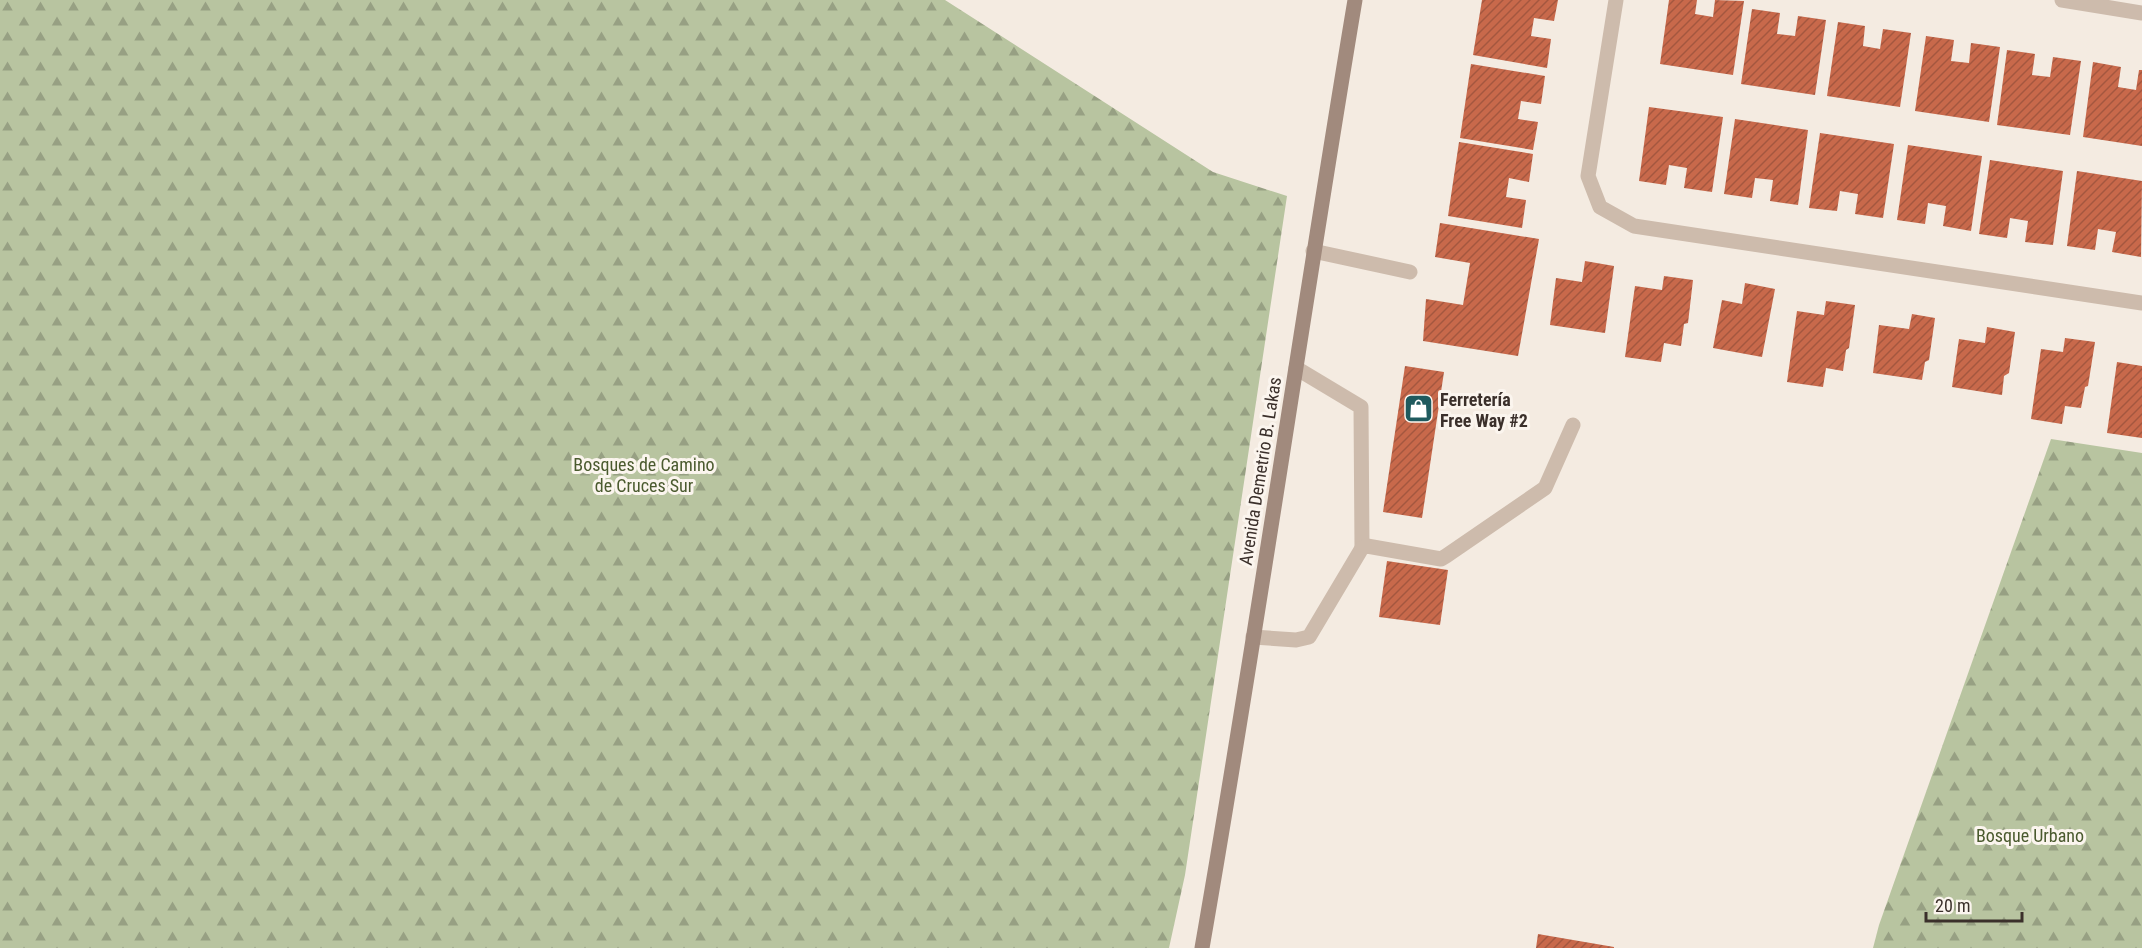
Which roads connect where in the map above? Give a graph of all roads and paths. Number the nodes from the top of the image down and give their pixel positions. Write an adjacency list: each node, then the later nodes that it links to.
1 (1355, 0): 5 (street, Avenida Demetrio B. Lakas)
2 (1616, 0): 7 (street)
3 (2062, 0): 4 (street)
4 (2142, 13)
5 (1313, 250): 6 (street); 8 (street, Avenida Demetrio B. Lakas)
6 (1410, 272)
7 (2142, 303)
8 (1296, 368): 10 (street); 11 (street, Avenida Demetrio B. Lakas)
9 (1573, 425): 10 (street)
10 (1362, 548): 11 (street)
11 (1253, 637): 12 (street, Avenida Demetrio B. Lakas)
12 (1202, 948)

